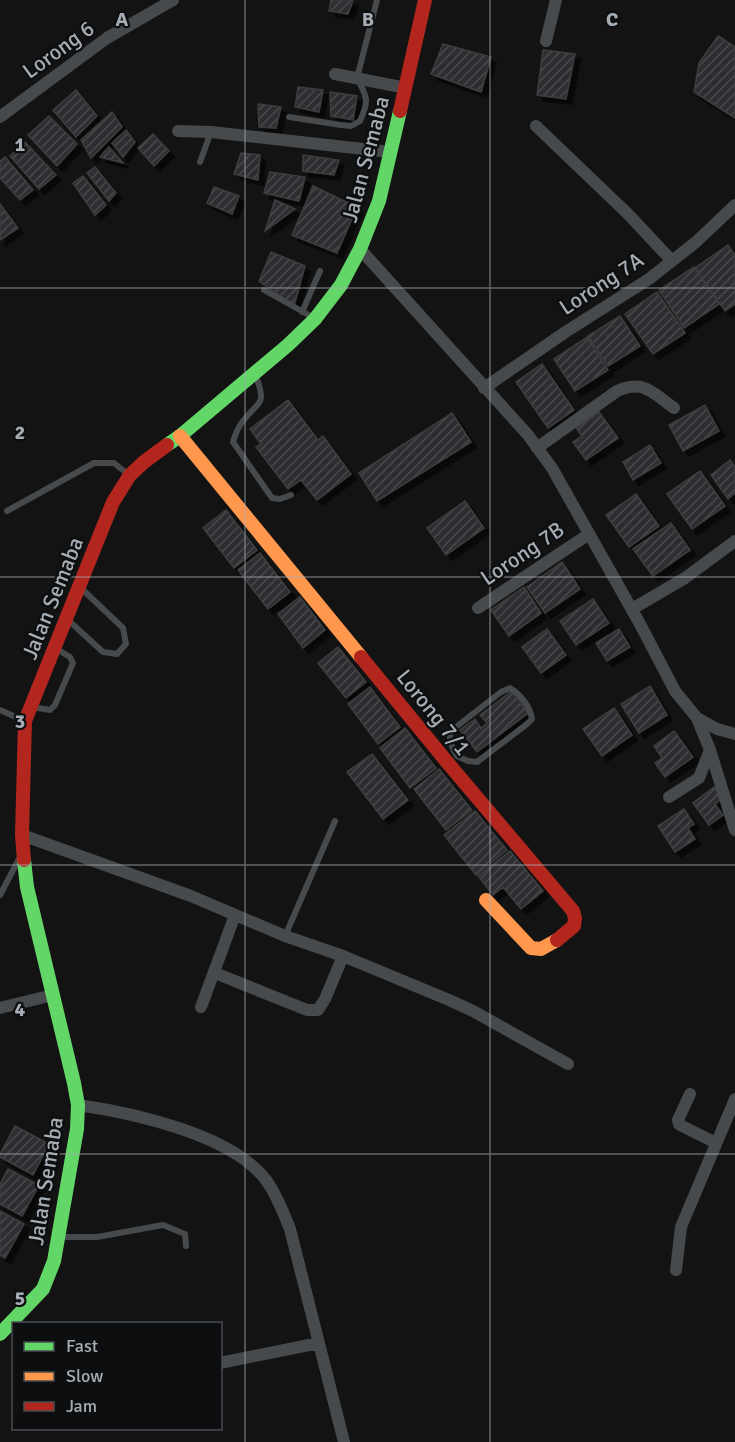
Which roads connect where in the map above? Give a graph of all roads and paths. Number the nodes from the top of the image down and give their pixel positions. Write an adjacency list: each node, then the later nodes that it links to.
1 (173, 0): 9 (street, Lorong 6)
2 (377, 0): 7 (lane)
3 (425, 0): 8 (street, Jalan Semaba)
4 (556, 0): 5 (street)
5 (546, 41)
6 (335, 74): 7 (street)
7 (357, 78): 8 (street); 10 (lane)
8 (406, 88): 14 (street, Jalan Semaba)
9 (0, 117)
10 (289, 117)
11 (536, 126): 18 (street)
12 (178, 131): 13 (street)
13 (211, 132): 14 (street); 15 (lane)
14 (390, 152): 17 (street, Jalan Semaba)
15 (200, 162)
16 (735, 205): 18 (street, Lorong 7A)
17 (360, 249): 21 (street, Jalan Semaba); 23 (street)
18 (672, 261): 23 (street, Lorong 7A)
19 (320, 271): 21 (lane)
20 (264, 290): 21 (lane)
21 (308, 315): 22 (street, Jalan Semaba)
22 (255, 373): 25 (street, Jalan Semaba); 28 (lane)
23 (484, 388): 26 (street)
24 (674, 408): 26 (street)
25 (180, 436): 27 (street, Jalan Semaba); 43 (street, Lorong 7/1)
26 (537, 448): 30 (street)
27 (130, 475): 29 (lane); 32 (street, Jalan Semaba)
28 (291, 495)
29 (7, 511)
30 (589, 534): 33 (street, Lorong 7B); 34 (street)
31 (735, 541): 34 (street)
32 (79, 586): 35 (street, Jalan Semaba); 35 (lane)
33 (478, 608)
34 (632, 609): 39 (street)
35 (66, 618): 36 (street, Jalan Semaba)
36 (55, 648): 37 (street, Jalan Semaba); 37 (lane)
37 (30, 707): 40 (street, Jalan Semaba)
38 (0, 710): 40 (lane)
39 (697, 718): 41 (street); 42 (street)
40 (26, 721): 47 (street, Jalan Semaba)
41 (735, 734)
42 (710, 750): 44 (street); 46 (street)
43 (452, 759): 43 (lane); 50 (street, Lorong 7/1)
44 (669, 797)
45 (335, 821): 52 (lane)
46 (735, 830)
47 (22, 835): 48 (street, Jalan Semaba); 51 (street)
48 (24, 851): 49 (lane); 55 (street, Jalan Semaba)
49 (0, 896)
50 (486, 900)
51 (235, 915): 52 (street); 54 (street)
52 (285, 936): 53 (street)
53 (343, 956): 54 (street); 58 (street)
54 (215, 973): 56 (street)
55 (53, 995): 57 (street); 61 (street, Jalan Semaba)
56 (201, 1007)
57 (0, 1008)
58 (568, 1064)
59 (690, 1094): 62 (street)
60 (735, 1099): 62 (street)
61 (78, 1105): 63 (street, Jalan Semaba); 67 (street)
62 (716, 1143): 65 (street)
63 (58, 1237): 64 (lane); 66 (street, Jalan Semaba)
64 (186, 1246)
65 (676, 1270)
66 (0, 1334)
67 (319, 1343): 68 (street); 69 (street)
68 (222, 1364)
69 (344, 1442)

